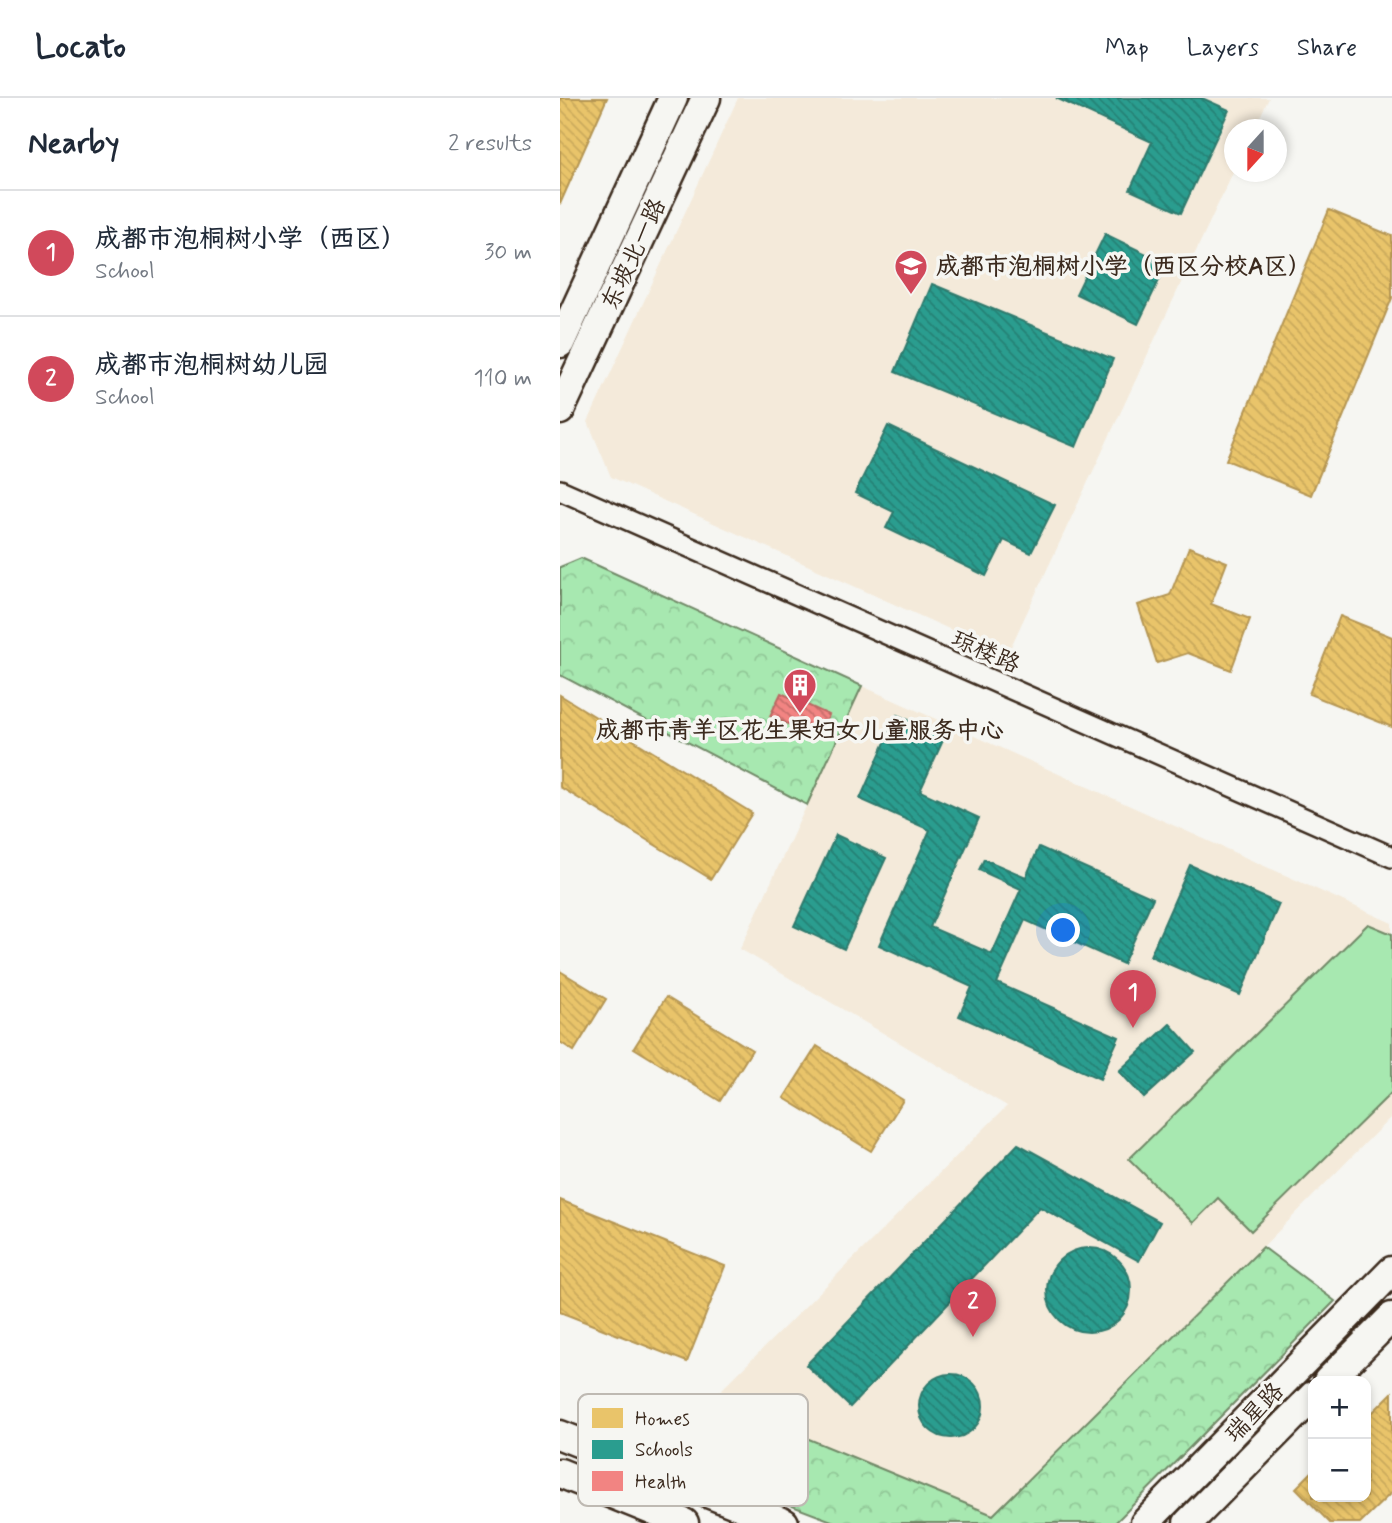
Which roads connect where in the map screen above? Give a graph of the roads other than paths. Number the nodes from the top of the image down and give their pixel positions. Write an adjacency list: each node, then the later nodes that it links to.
1 (673, 98): 3 (street, 东坡北一路)
2 (706, 98): 4 (street, 东坡北一路)
3 (560, 343)
4 (560, 410)
5 (560, 489): 6 (street, 琼楼路)
6 (1392, 857)
7 (1392, 1271): 19 (street, 瑞星路)
8 (1392, 1317): 9 (street)
9 (1333, 1376)
10 (1308, 1401): 20 (street, 瑞星路)
11 (560, 1435): 12 (street)
12 (578, 1442)
13 (560, 1473): 14 (street)
14 (578, 1480)
15 (642, 1506): 17 (street)
16 (741, 1506): 18 (street)
17 (684, 1523)
18 (784, 1523)
19 (1145, 1523)
20 (1188, 1523)

